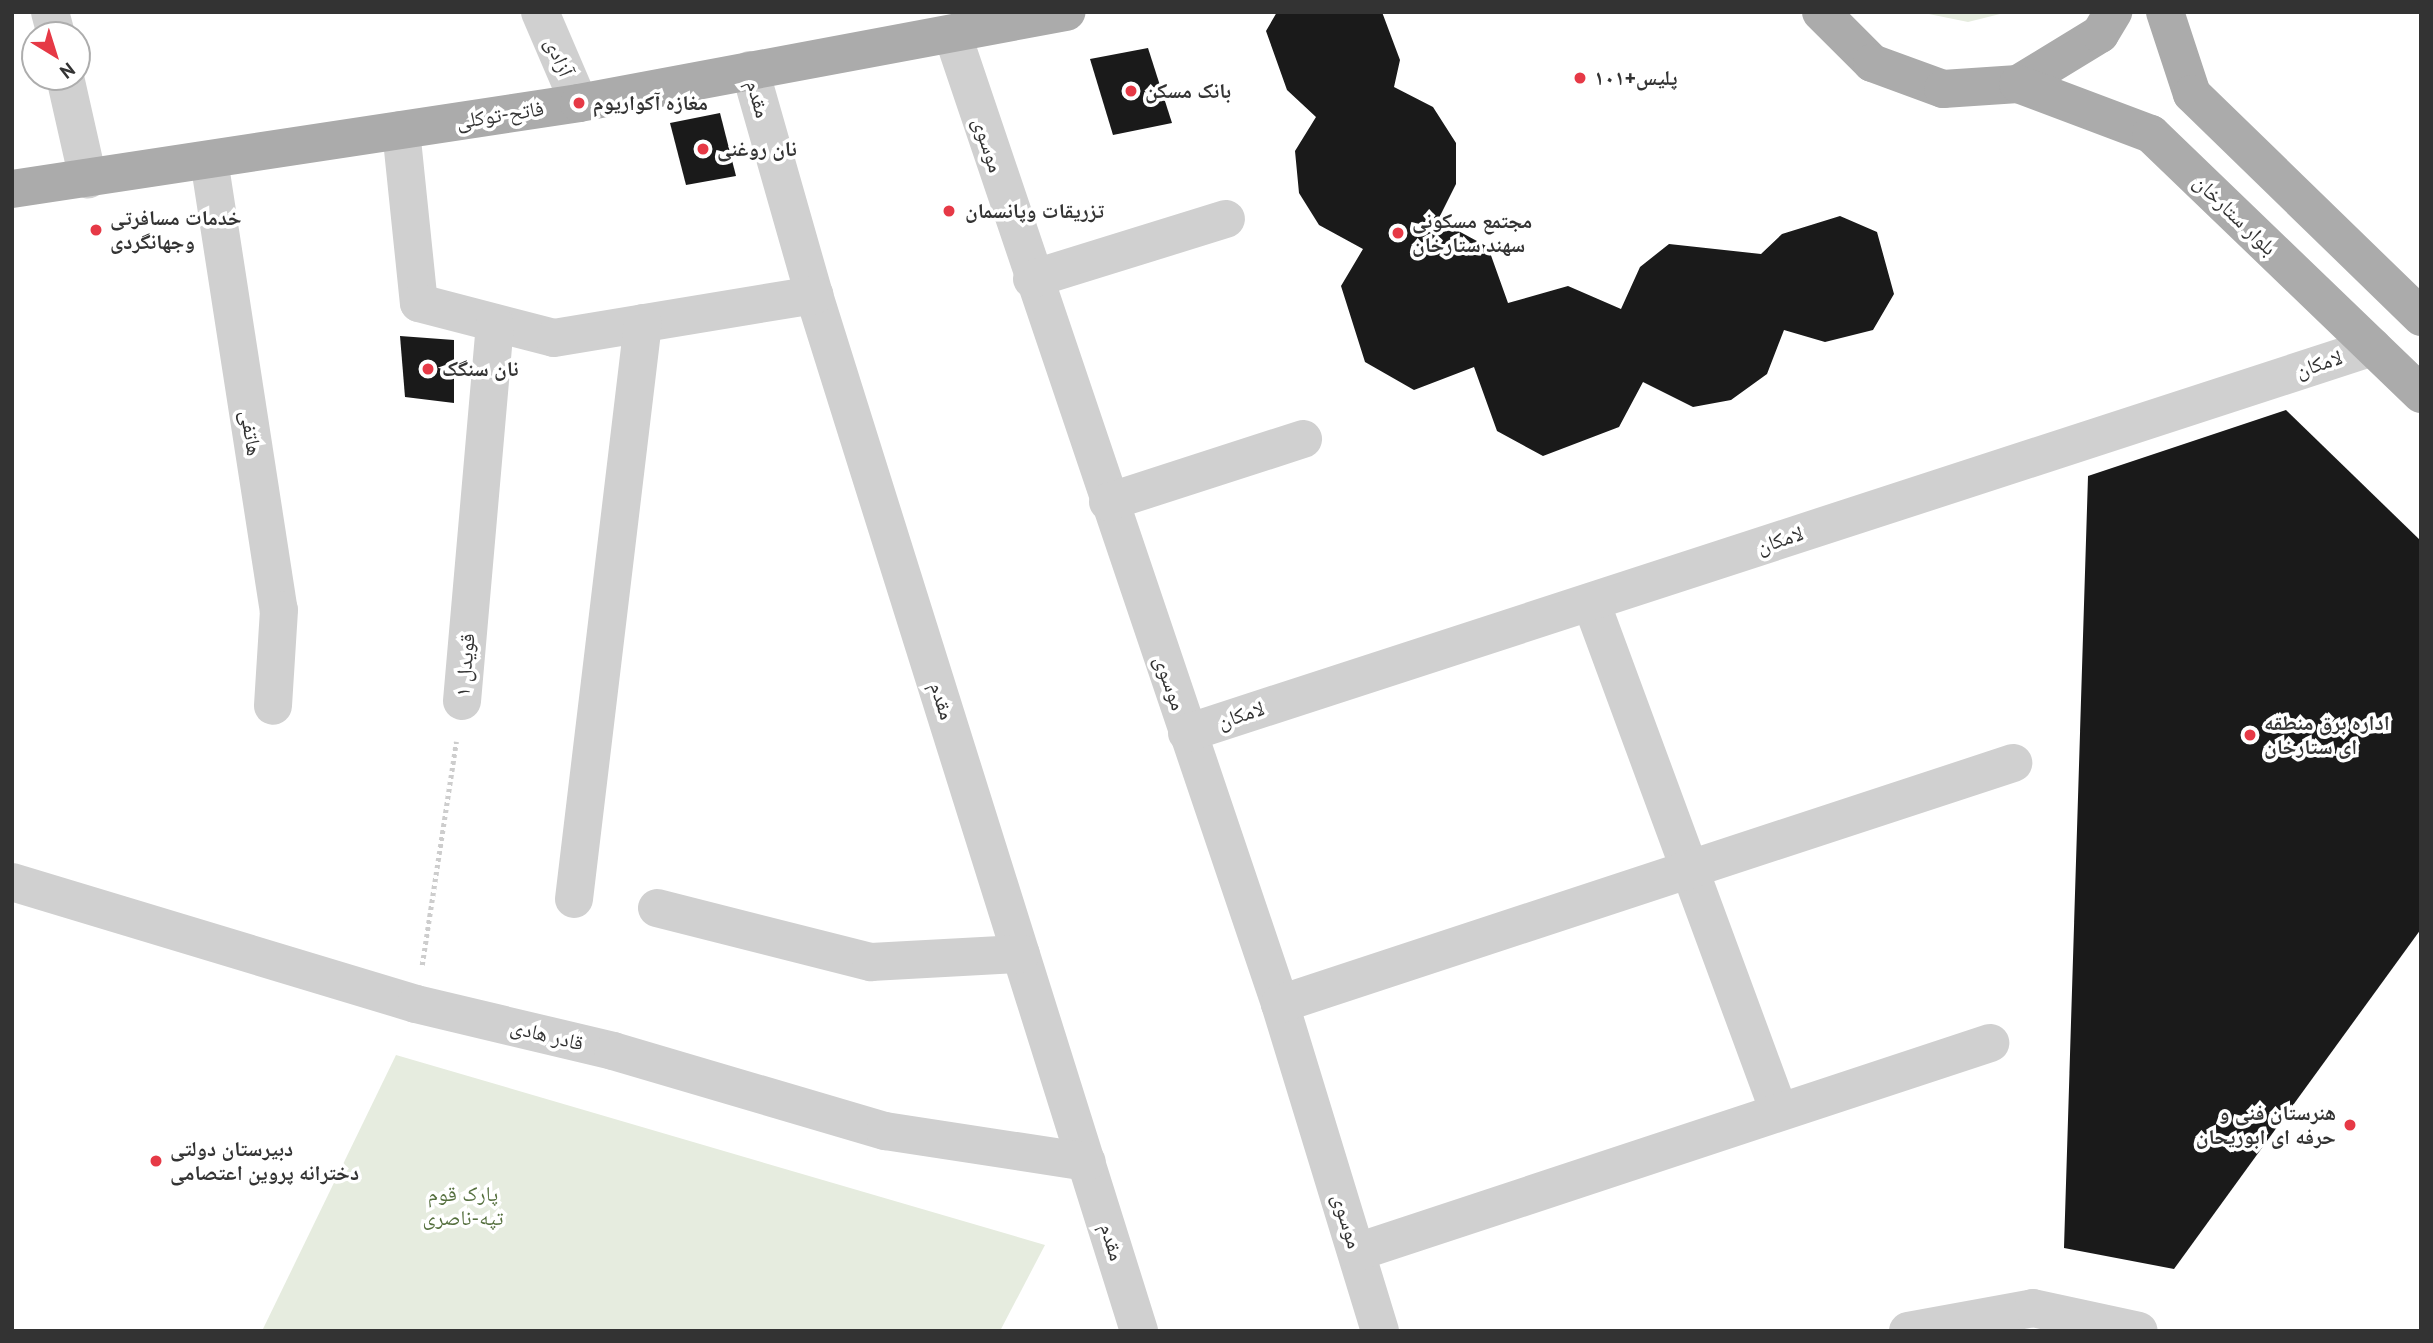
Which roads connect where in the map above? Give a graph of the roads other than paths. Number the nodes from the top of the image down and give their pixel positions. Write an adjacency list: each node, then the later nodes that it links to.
1 (540, 12): 10 (street, آزادی)
2 (1067, 12): 6 (main road, فاتح-توکلی)
3 (1821, 12): 8 (main road)
4 (2113, 12): 8 (main road)
5 (2165, 12): 18 (main road)
6 (953, 36): 7 (main road, فاتح-توکلی); 16 (street, موسوی)
7 (750, 70): 10 (main road, فاتح-توکلی); 17 (street, مقدم)
8 (2018, 85): 21 (main road, بلوار ستارخان)
9 (68, 91): 13 (street)
10 (579, 103): 11 (main road, فاتح-توکلی)
11 (401, 130): 12 (main road, فاتح-توکلی); 20 (street)
12 (209, 160): 13 (main road, فاتح-توکلی); 27 (street, هاتفی)
13 (88, 179): 14 (main road, فاتح-توکلی)
14 (12, 189)
15 (1226, 219): 16 (street)
16 (1032, 279): 24 (street, موسوی)
17 (814, 295): 19 (street); 34 (street, مقدم)
18 (2421, 317)
19 (643, 323): 20 (street); 32 (street)
20 (495, 324): 26 (street, قویدل ۱)
21 (2373, 347): 22 (main road, بلوار ستارخان); 25 (street, لامکان)
22 (2421, 394)
23 (1303, 439): 24 (street)
24 (1108, 502): 28 (street, موسوی)
25 (1591, 602): 28 (street, لامکان); 30 (street)
26 (463, 701)
27 (272, 706)
28 (1187, 733): 35 (street, موسوی)
29 (2013, 763): 30 (street)
30 (1692, 868): 35 (street); 37 (street)
31 (12, 883): 38 (street, قادر هادی)
32 (574, 899)
33 (657, 908): 34 (street)
34 (1021, 954): 38 (street, مقدم)
35 (1280, 1004): 39 (street, موسوی)
36 (1990, 1043): 37 (street)
37 (1778, 1109): 39 (street)
38 (1087, 1162): 40 (street, مقدم)
39 (1357, 1252): 41 (street, موسوی)
40 (1139, 1331)
41 (1380, 1331)
42 (1908, 1331): 43 (street)
43 (2139, 1331)

